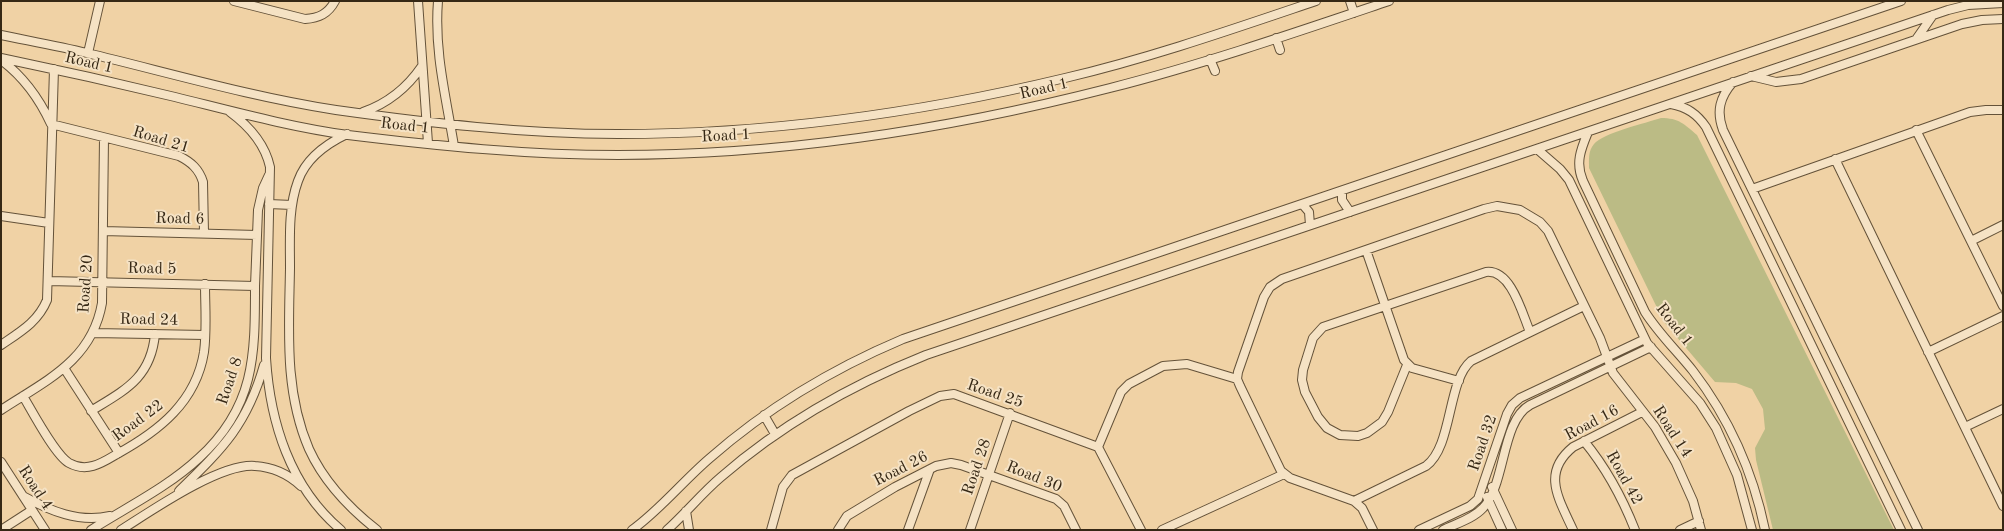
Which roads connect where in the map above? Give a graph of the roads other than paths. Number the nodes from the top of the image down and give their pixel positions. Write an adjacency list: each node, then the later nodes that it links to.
1 (100, 1): 21 (street)
2 (234, 1): 3 (street)
3 (335, 1)
4 (418, 1): 24 (street)
5 (438, 1): 35 (street)
6 (1301, 1): 13 (street)
7 (1316, 1): 13 (street, Road 1)
8 (1350, 1): 14 (street)
9 (1389, 1): 11 (street, Road 1)
10 (1901, 1): 46 (street)
11 (1375, 3): 14 (street, Road 1)
12 (2003, 3): 15 (street)
13 (1294, 8): 35 (street, Road 1)
14 (1354, 13): 18 (street, Road 1)
15 (1933, 15): 19 (street); 27 (street)
16 (2003, 19): 19 (street)
17 (1, 35): 21 (street, Road 1)
18 (1276, 38): 20 (street); 23 (street, Road 1)
19 (1917, 38): 27 (street)
20 (1280, 50)
21 (88, 53): 32 (street, Road 1)
22 (1, 59): 25 (street, Road 1); 34 (street)
23 (1210, 60): 26 (street); 41 (street, Road 1)
24 (422, 66): 32 (street); 33 (street)
25 (54, 69): 30 (street, Road 1); 34 (street, Road 1)
26 (1215, 71)
27 (1751, 76): 28 (street)
28 (1733, 82): 29 (street); 45 (street)
29 (1670, 104): 37 (street); 140 (street)
30 (226, 110): 38 (street, Road 1); 44 (street)
31 (2003, 110): 36 (street)
32 (360, 113): 33 (street, Road 1)
33 (426, 121): 35 (street, Road 1); 40 (street)
34 (51, 124): 39 (street, Road 21); 52 (street, Road 1)
35 (451, 124): 41 (street)
36 (1916, 130): 43 (street); 58 (street)
37 (1588, 132): 42 (street); 139 (street, Road 1)
38 (347, 134): 40 (street, Road 1); 48 (street)
39 (104, 138): 55 (street, Road 20); 56 (street, Road 21)
40 (428, 143): 41 (street, Road 1)
41 (454, 146)
42 (1537, 149): 50 (street); 72 (street, Road 1)
43 (1835, 159): 45 (street); 75 (street)
44 (270, 174): 47 (street); 57 (street, Road 8)
45 (1752, 189): 112 (street)
46 (1342, 191): 49 (street); 50 (street)
47 (269, 204): 48 (street); 77 (street)
48 (292, 205): 118 (street)
49 (1303, 205): 53 (street); 89 (street)
50 (1350, 212): 53 (street)
51 (1, 216): 52 (street)
52 (49, 223): 60 (street, Road 1)
53 (1310, 225): 91 (street)
54 (2003, 225): 58 (street)
55 (103, 231): 56 (street, Road 6); 61 (street, Road 20)
56 (204, 233): 57 (street, Road 6)
57 (257, 235): 63 (street, Road 8)
58 (1971, 241): 66 (street)
59 (1366, 250): 64 (street); 65 (street, Road 14); 81 (street, Road 14)
60 (49, 281): 61 (street, Road 5); 73 (street, Road 1)
61 (103, 282): 62 (street, Road 5); 69 (street, Road 20)
62 (205, 284): 63 (street, Road 5); 71 (street, Road 22)
63 (256, 286): 110 (street, Road 8)
64 (1385, 306): 68 (street); 78 (street); 78 (street)
65 (1584, 306): 68 (street); 76 (street, Road 14)
66 (2003, 306)
67 (2003, 316): 75 (street)
68 (1530, 332): 82 (street)
69 (94, 333): 70 (street, Road 24); 80 (street, Road 20)
70 (155, 334): 71 (street, Road 24); 86 (street)
71 (205, 335): 94 (street, Road 22)
72 (1645, 339): 74 (street, Road 1); 76 (street, Road 32)
73 (1, 345)
74 (1651, 347): 79 (street, Road 32); 138 (street, Road 1)
75 (1928, 352): 90 (street)
76 (1607, 357): 79 (street, Road 14); 99 (street, Road 32)
77 (266, 358): 101 (street); 104 (street)
78 (1407, 364): 82 (street)
79 (1610, 367): 87 (street, Road 14); 102 (street, Road 32)
80 (64, 368): 83 (street, Road 20); 86 (street)
81 (1237, 379): 93 (street); 98 (street)
82 (1459, 381): 105 (street)
83 (23, 396): 85 (street, Road 20); 94 (street, Road 22)
84 (2003, 409): 90 (street)
85 (1, 410)
86 (92, 411): 94 (street)
87 (1642, 412): 92 (street, Road 16); 111 (street, Road 14)
88 (1010, 413): 93 (street, Road 25); 97 (street, Road 28); 122 (street, Road 25)
89 (764, 415): 91 (street); 119 (street)
90 (1964, 427): 107 (street)
91 (775, 434): 109 (street)
92 (1584, 441): 134 (street, Road 16); 135 (street, Road 42)
93 (1098, 446): 127 (street)
94 (119, 453)
95 (1, 462): 103 (street, Road 4)
96 (930, 469): 97 (street, Road 26); 123 (street, Road 26); 124 (street)
97 (989, 474): 125 (street, Road 28); 126 (street, Road 30)
98 (1284, 474): 105 (street); 128 (street)
99 (1487, 476): 100 (street, Road 32); 102 (street)
100 (1483, 487): 106 (street); 130 (street, Road 32)
101 (305, 489): 104 (street); 117 (street)
102 (1493, 490): 106 (street, Road 32); 133 (street)
103 (23, 496): 108 (street, Road 4); 110 (street)
104 (175, 496): 116 (street)
105 (1354, 501): 129 (street)
106 (1489, 501): 131 (street, Road 32); 132 (street)
107 (2003, 506)
108 (32, 510): 113 (street); 114 (street, Road 4)
109 (686, 511): 120 (street); 121 (street)
110 (116, 514): 115 (street, Road 8)
111 (1699, 521): 136 (street); 137 (street, Road 14)
112 (1915, 529)
113 (1, 530)
114 (45, 530)
115 (91, 530)
116 (122, 530)
117 (341, 530)
118 (377, 530)
119 (632, 530)
120 (667, 530)
121 (689, 530)
122 (771, 530)
123 (838, 530)
124 (908, 530)
125 (970, 530)
126 (1076, 530)
127 (1141, 530)
128 (1162, 530)
129 (1373, 530)
130 (1419, 530)
131 (1443, 530)
132 (1502, 530)
133 (1512, 530)
134 (1573, 530)
135 (1635, 530)
136 (1680, 530)
137 (1701, 530)
138 (1752, 530)
139 (1765, 530)
140 (1902, 530)

